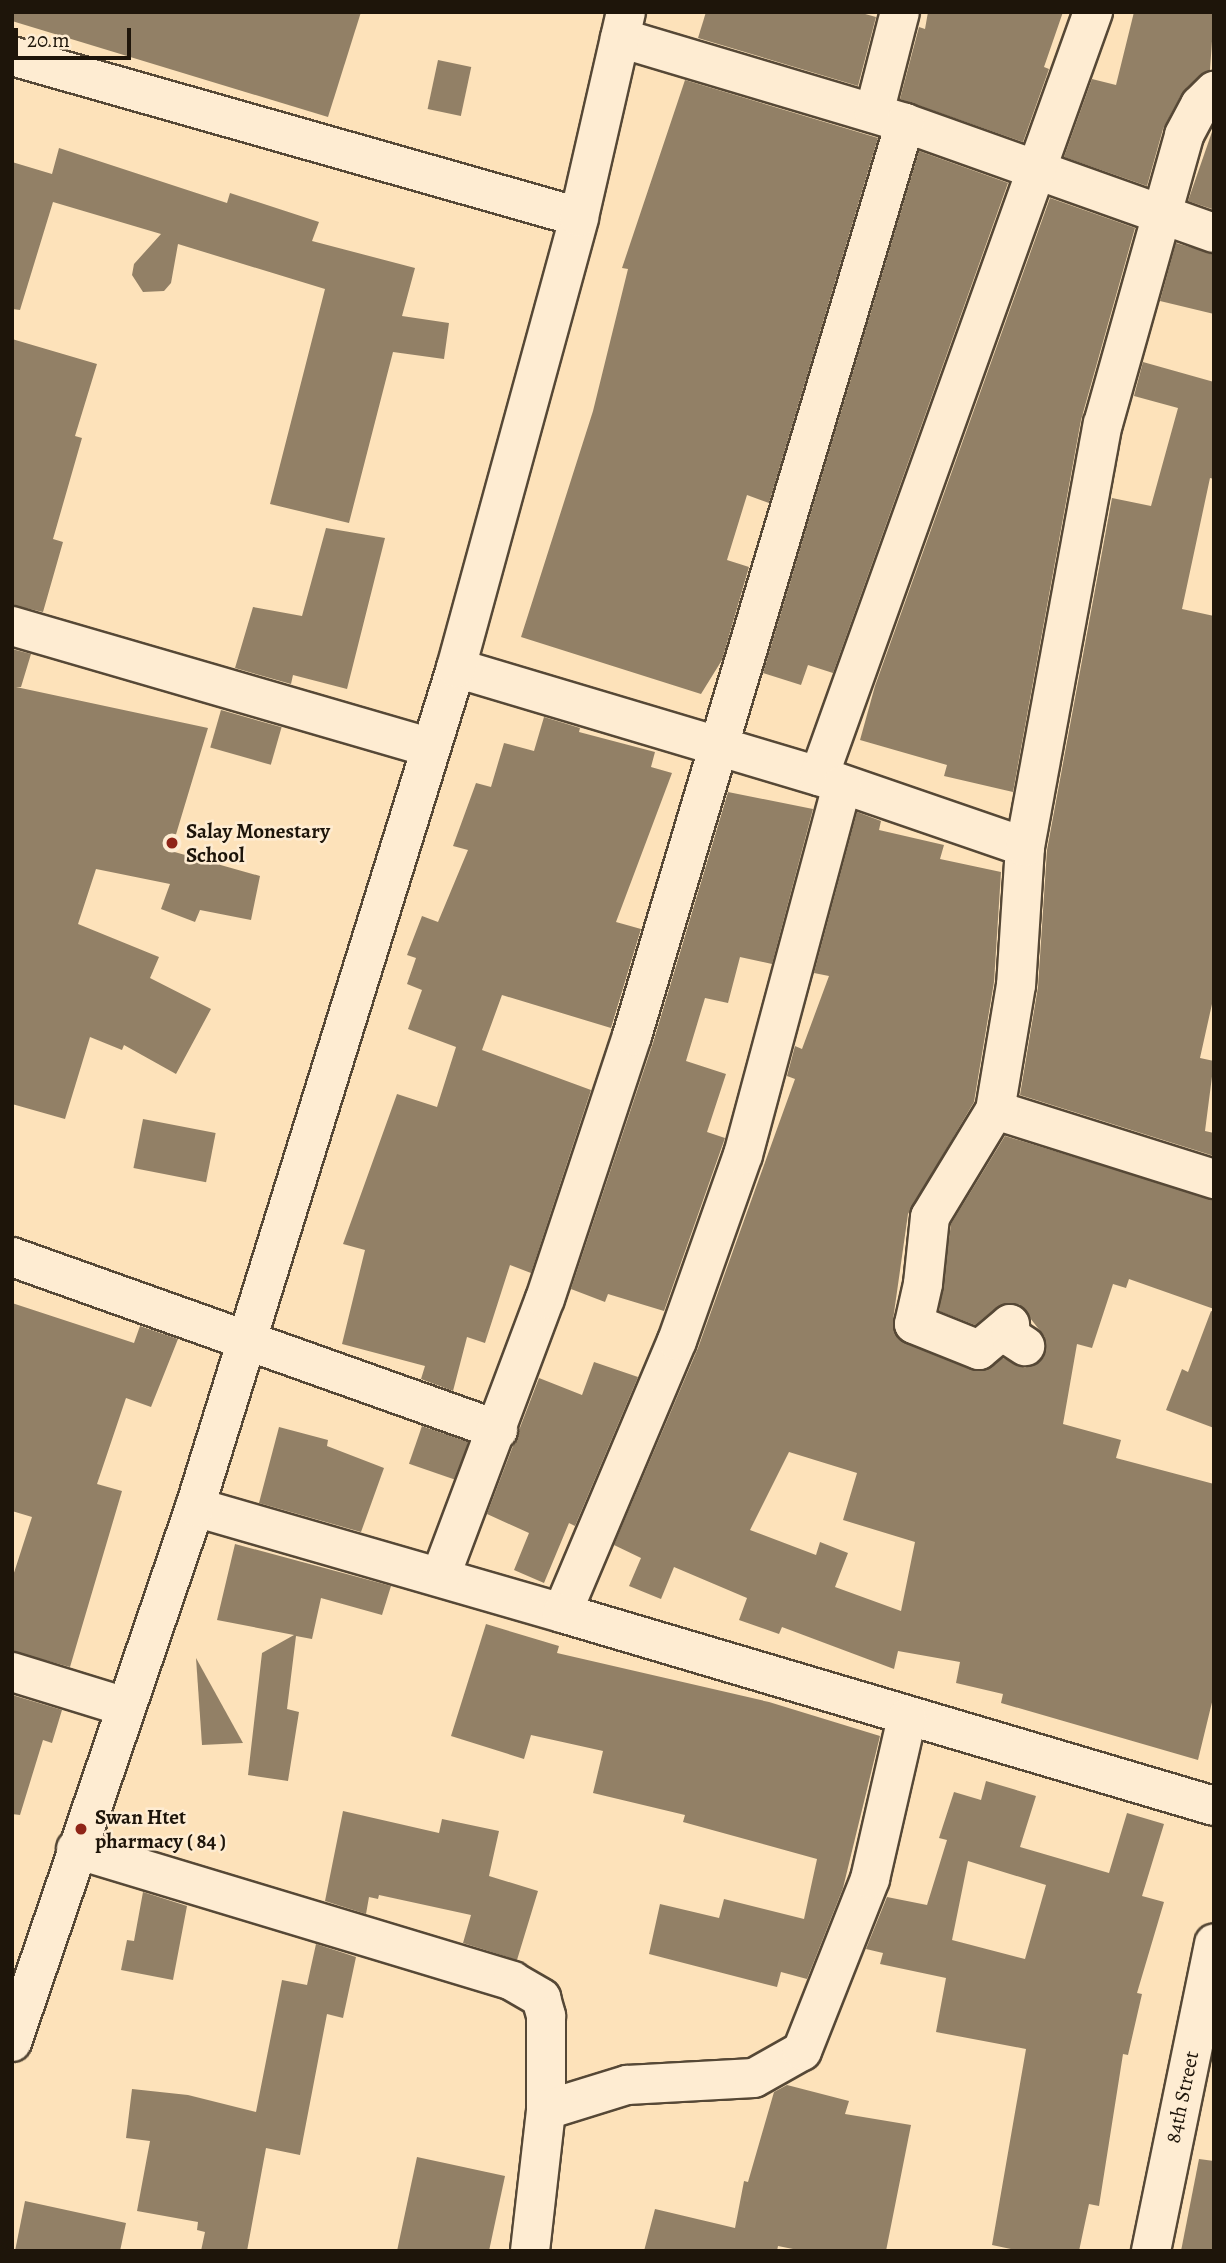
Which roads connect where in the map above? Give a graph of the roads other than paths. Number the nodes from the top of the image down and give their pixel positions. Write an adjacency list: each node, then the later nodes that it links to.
1 (900, 12): 6 (street)
2 (1093, 12): 7 (street)
3 (623, 25): 6 (street); 9 (street)
4 (12, 56): 9 (street)
5 (1214, 91): 8 (street)
6 (889, 118): 7 (street); 14 (street)
7 (1040, 171): 8 (street); 15 (street)
8 (1163, 216): 10 (street); 16 (street)
9 (579, 217): 12 (street)
10 (1214, 233)
11 (12, 626): 13 (street)
12 (456, 668): 13 (street); 14 (street)
13 (431, 748): 20 (street)
14 (720, 748): 15 (street); 22 (street)
15 (830, 780): 16 (street); 25 (street)
16 (1024, 847): 17 (street)
17 (995, 1110): 18 (street); 21 (street)
18 (1214, 1179)
19 (12, 1257): 20 (street)
20 (246, 1342): 22 (street); 23 (street)
21 (1025, 1346)
22 (498, 1430): 24 (street)
23 (195, 1507): 24 (street); 27 (street)
24 (441, 1575): 25 (street)
25 (562, 1613): 28 (street)
26 (12, 1672): 27 (street)
27 (126, 1707): 30 (street)
28 (907, 1718): 29 (street); 33 (street)
29 (1214, 1806)
30 (76, 1849): 32 (street); 33 (street)
31 (1214, 1943): 35 (street, 84th Street)
32 (12, 2042)
33 (546, 2110): 34 (street)
34 (530, 2251)
35 (1151, 2251)

